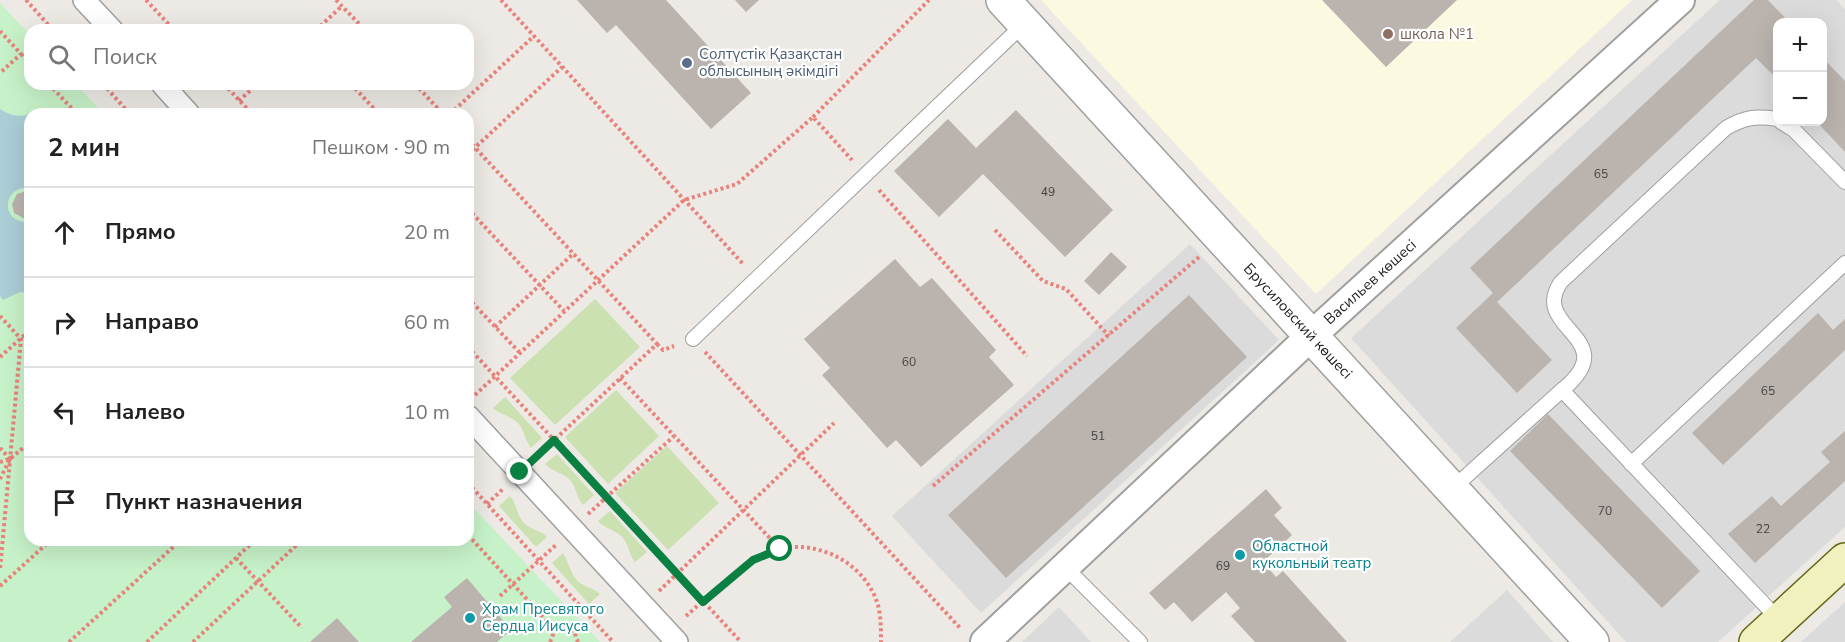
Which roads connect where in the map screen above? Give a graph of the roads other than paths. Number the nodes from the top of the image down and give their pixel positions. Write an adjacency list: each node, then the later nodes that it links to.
1 (84, 0): 4 (street)
2 (1680, 0): 11 (street, Васильев көшесі)
3 (1014, 12): 11 (street, Брусиловский көшесі); 12 (lane)
4 (106, 24)
5 (167, 90): 6 (street)
6 (184, 108)
7 (1773, 119): 13 (lane)
8 (1788, 126): 9 (lane)
9 (1845, 182)
10 (1845, 263): 15 (lane)
11 (1312, 335): 16 (street, Брусиловский көшесі); 18 (street, Васильев көшесі)
12 (693, 339)
13 (1562, 390): 15 (lane); 16 (lane)
14 (474, 422): 21 (street)
15 (1631, 464): 19 (lane)
16 (1453, 488): 23 (street, Брусиловский көшесі)
17 (1845, 560): 19 (main road)
18 (1065, 567): 20 (street, Васильев көшесі); 22 (lane)
19 (1768, 631)
20 (973, 635)
21 (672, 637)
22 (1140, 642)
23 (1592, 642)

